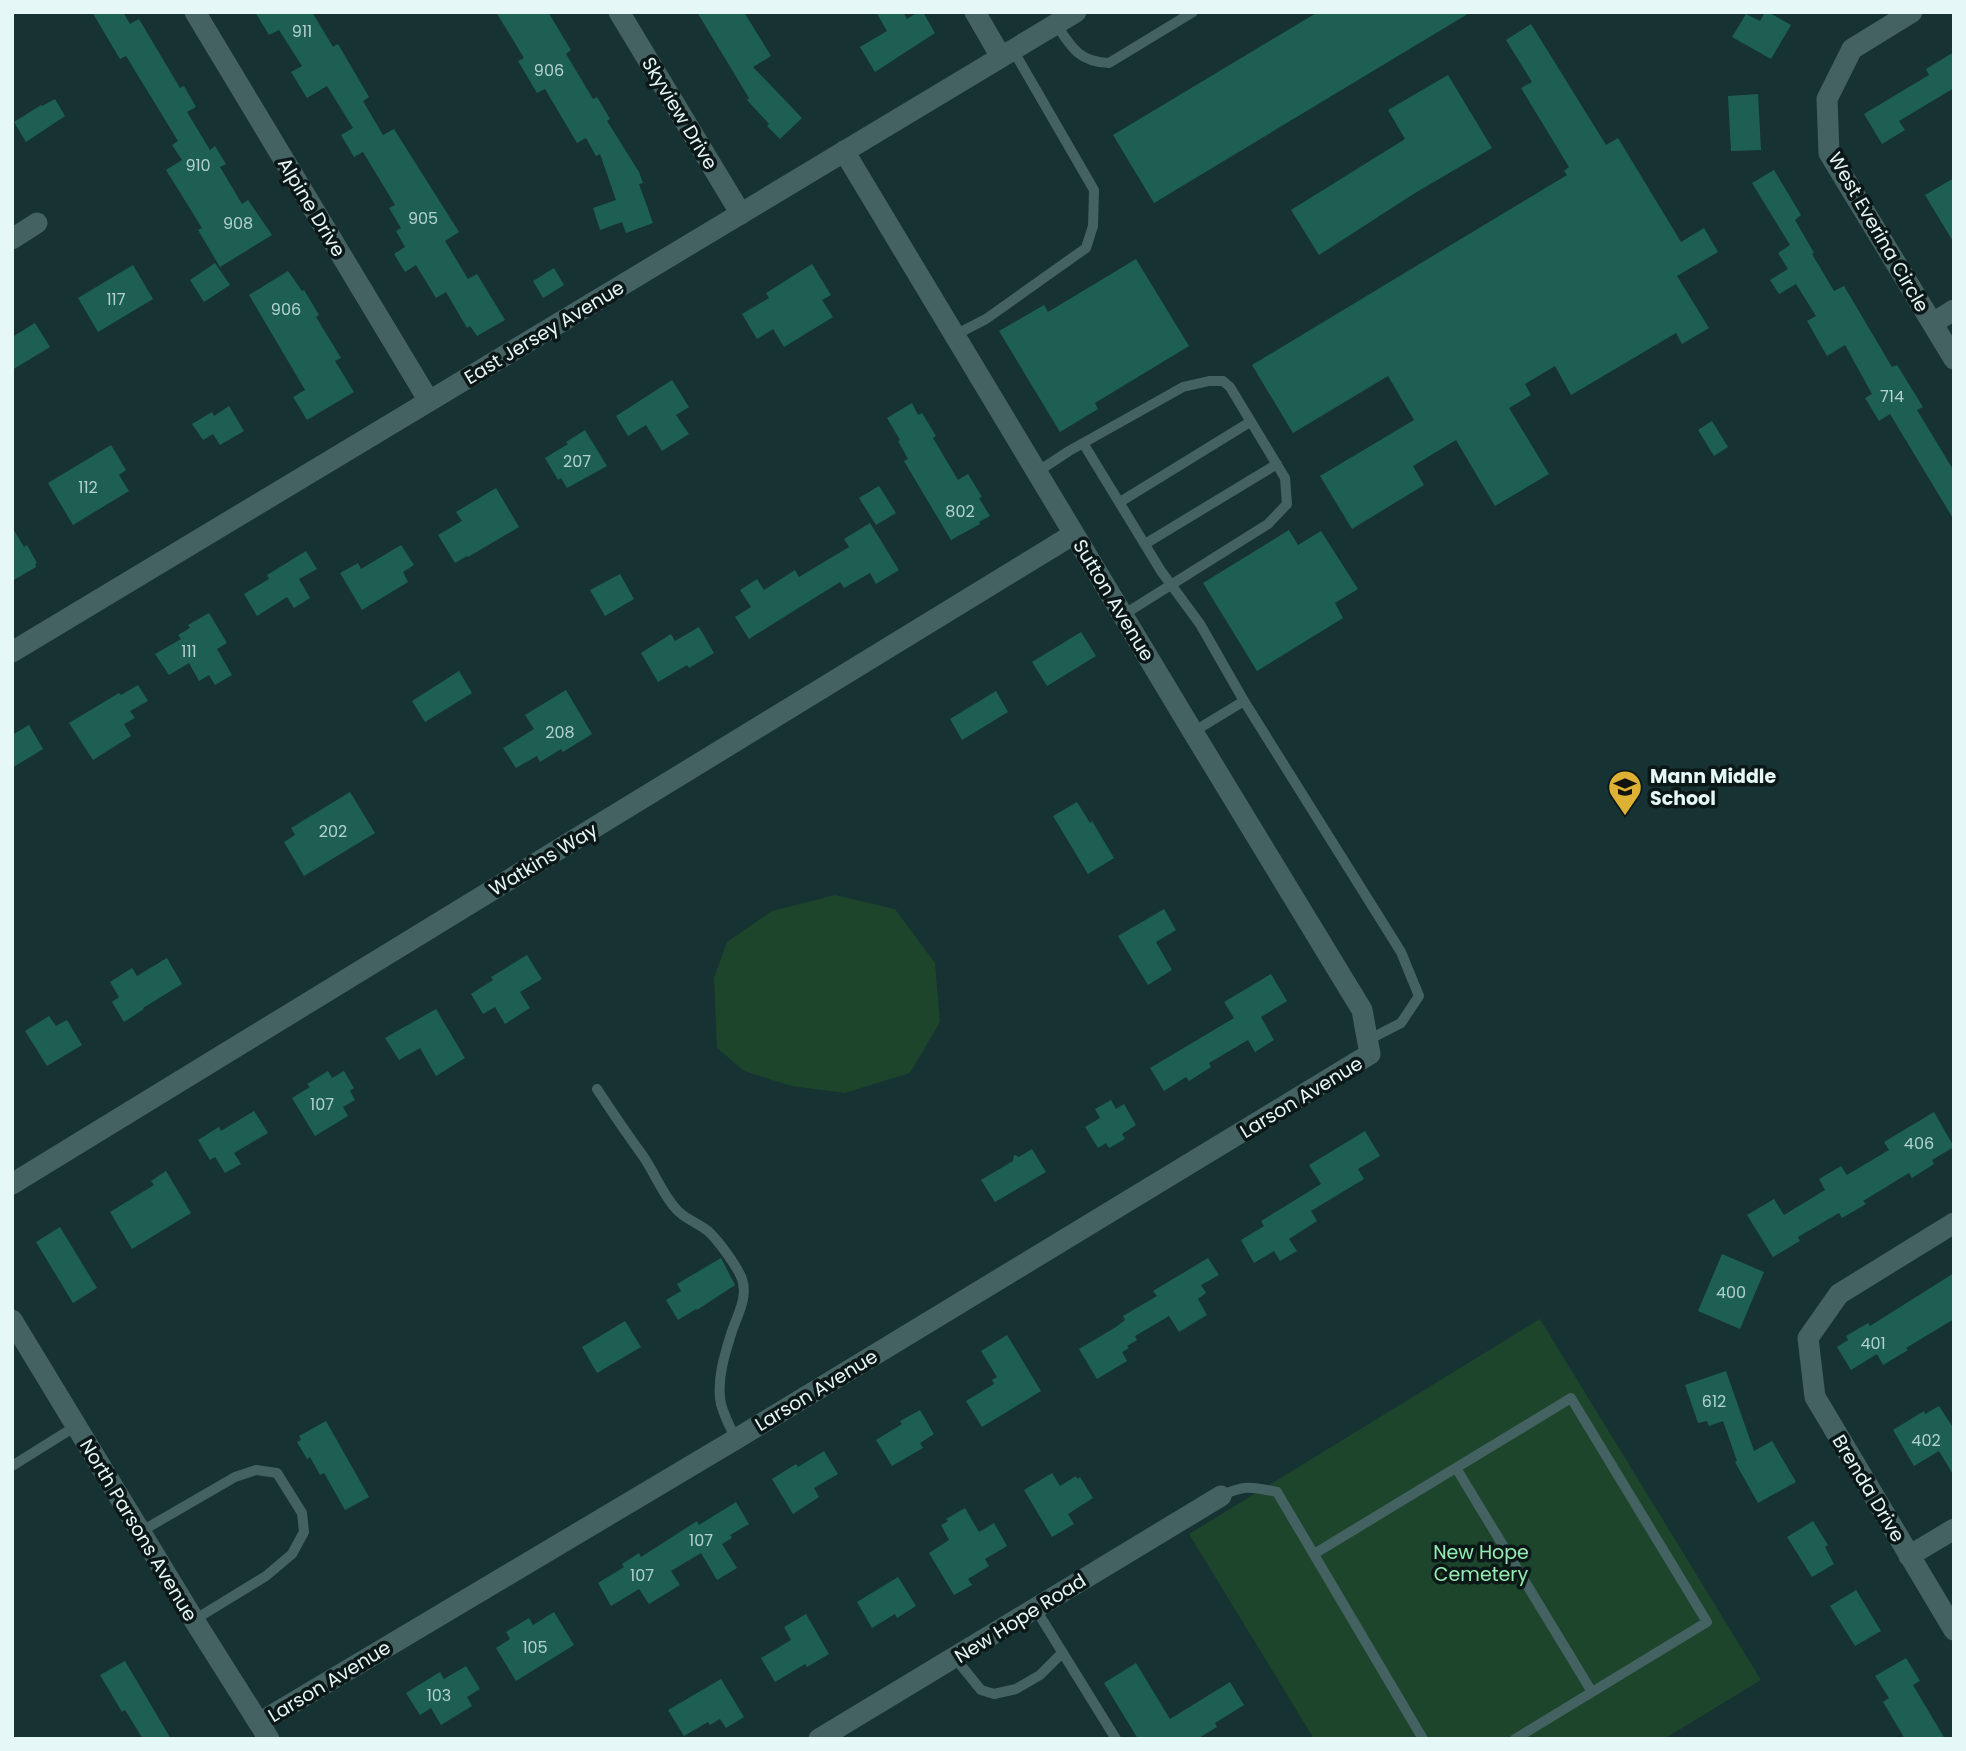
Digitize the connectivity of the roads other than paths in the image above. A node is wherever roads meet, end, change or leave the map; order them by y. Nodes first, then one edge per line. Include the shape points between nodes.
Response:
1 (195, 12) edge
2 (620, 12) edge
3 (975, 12) edge
4 (1076, 12) edge
5 (1193, 12) edge
6 (1912, 12) edge
7 (1056, 24) junction
8 (1007, 54) junction
9 (845, 151) junction
10 (741, 214) junction
11 (37, 223) dead end
12 (12, 239) edge
13 (1954, 310) edge
14 (1933, 323) junction
15 (955, 335) junction
16 (1954, 359) edge
17 (429, 401) junction
18 (1250, 422) junction
19 (1083, 443) junction
20 (1277, 464) junction
21 (1037, 472) junction
22 (1120, 502) junction
23 (1074, 534) junction
24 (1145, 544) junction
25 (1173, 585) junction
26 (1123, 615) junction
27 (12, 652) edge
28 (1244, 701) junction
29 (1193, 732) junction
30 (1369, 1047) junction
31 (597, 1089) dead end
32 (12, 1184) edge
33 (1954, 1223) edge
34 (12, 1320) edge
35 (76, 1426) junction
36 (736, 1439) junction
37 (12, 1466) edge
38 (1456, 1468) junction
39 (1221, 1496) joint
40 (1954, 1529) edge
41 (140, 1532) junction
42 (1314, 1554) junction
43 (1909, 1556) junction
44 (1035, 1608) junction
45 (194, 1620) junction
46 (1954, 1630) edge
47 (1062, 1653) junction
48 (955, 1658) junction
49 (1592, 1692) junction
50 (264, 1731) edge
51 (819, 1739) edge
52 (1116, 1739) edge
53 (1423, 1739) edge
54 (1514, 1739) edge

1 - 17 street, Alpine Drive
2 - 10 street, Skyview Drive
3 - 8 street
4 - 7 street, East Jersey Avenue
5 - 7 lane via 1109,63 1074,51
6 - 14 street, West Everina Circle via 1852,49 1827,99 1829,153
7 - 8 street, East Jersey Avenue
8 - 9 street, East Jersey Avenue
8 - 15 lane via 1094,190 1093,226 1086,248 986,319
9 - 10 street, East Jersey Avenue
9 - 15 street, Sutton Avenue
10 - 17 street, East Jersey Avenue
11 - 12 street
13 - 14 street
14 - 16 street, West Everina Circle
15 - 21 street, Sutton Avenue
17 - 27 street, East Jersey Avenue
18 - 19 lane via 1230,387 1209,381 1183,387
18 - 20 lane
18 - 22 lane
19 - 21 lane
19 - 22 lane
20 - 24 lane
20 - 25 lane via 1285,478 1287,504 1268,524
21 - 23 street, Sutton Avenue
22 - 24 lane
23 - 26 street, Sutton Avenue
23 - 32 street, Watkins Way
24 - 25 lane
25 - 26 lane
25 - 28 lane
26 - 29 street, Sutton Avenue
28 - 29 lane
28 - 30 lane via 1401,952 1419,996 1401,1023
29 - 30 street, Sutton Avenue via 1362,1010
30 - 36 street, Larson Avenue
31 - 36 lane via 662,1192 678,1212 709,1232 742,1279 742,1305 720,1385 720,1401
33 - 43 street, Brenda Drive via 1839,1294 1808,1338 1815,1397
34 - 35 street, North Parsons Avenue
35 - 37 lane
35 - 41 street, North Parsons Avenue
36 - 50 street, Larson Avenue
38 - 42 lane
38 - 49 lane
38 - 49 lane via 1571,1398 1707,1622
39 - 42 lane via 1236,1488 1277,1492
39 - 44 street, New Hope Road
40 - 43 street
41 - 45 street, North Parsons Avenue
41 - 45 lane via 235,1477 256,1470 277,1473 302,1513 304,1532 292,1554 266,1576
42 - 53 lane
43 - 46 street, Brenda Drive
44 - 47 lane
44 - 48 street, New Hope Road
45 - 50 street, North Parsons Avenue
47 - 48 lane via 1040,1675 1016,1689 994,1694 981,1690
47 - 52 lane
48 - 51 street, New Hope Road
49 - 54 lane

